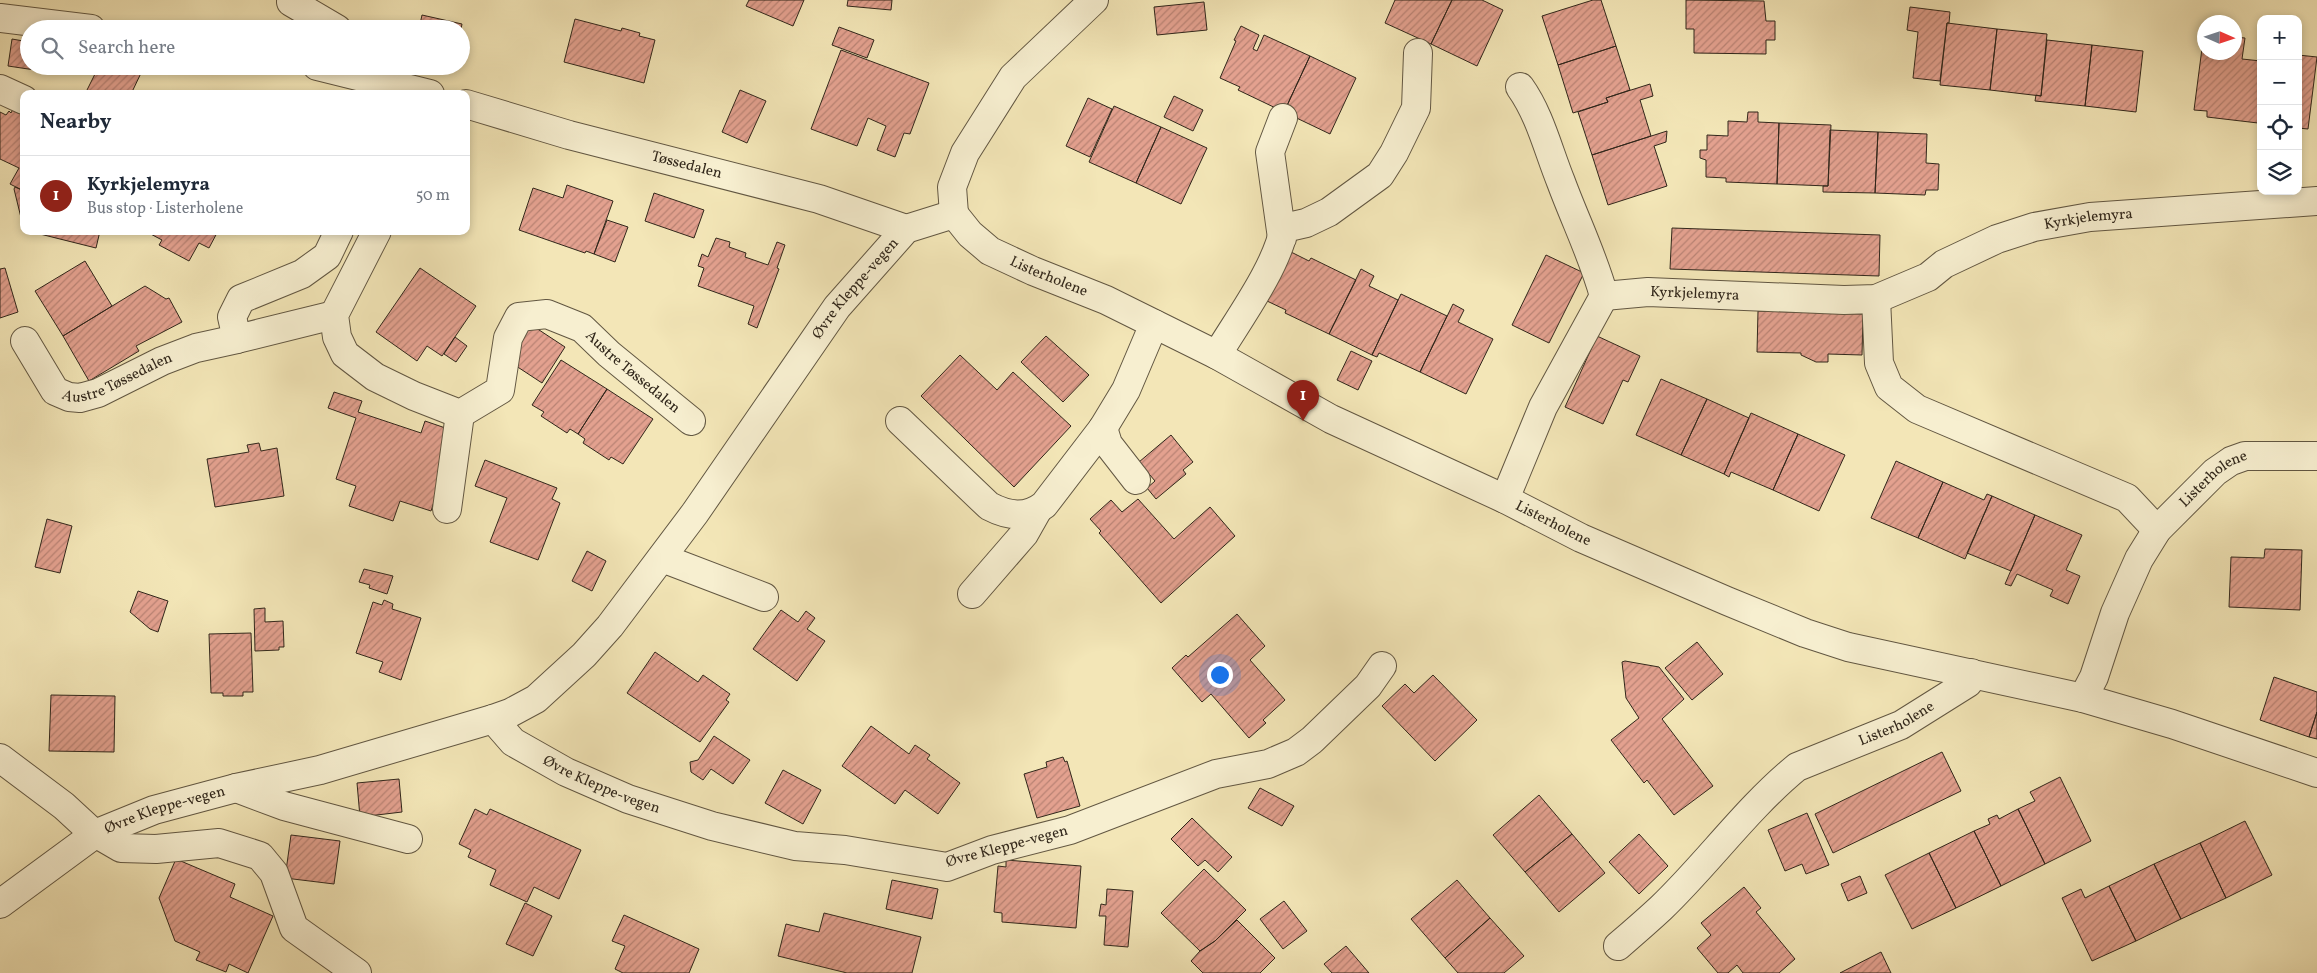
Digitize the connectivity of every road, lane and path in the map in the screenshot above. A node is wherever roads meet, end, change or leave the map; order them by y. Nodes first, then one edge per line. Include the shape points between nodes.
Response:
1 (1094, 0) edge
2 (291, 2) dead end
3 (0, 18) edge
4 (20, 20) edge
5 (322, 20) edge
6 (1418, 54) dead end
7 (368, 75) edge
8 (1520, 88) dead end
9 (0, 89) edge
10 (409, 90) edge
11 (20, 98) edge
12 (470, 105) edge
13 (1283, 118) dead end
14 (2317, 201) edge
15 (954, 214) junction
16 (906, 229) junction
17 (338, 235) edge
18 (375, 235) edge
19 (1282, 238) junction
20 (1604, 296) junction
21 (1876, 299) junction
22 (334, 315) junction
23 (1154, 324) junction
24 (236, 339) junction
25 (25, 341) dead end
26 (1218, 355) junction
27 (460, 414) junction
28 (691, 421) dead end
29 (900, 421) dead end
30 (1104, 428) junction
31 (2317, 456) edge
32 (1136, 480) dead end
33 (1505, 499) junction
34 (447, 509) dead end
35 (1037, 511) junction
36 (2158, 530) junction
37 (662, 558) junction
38 (972, 594) dead end
39 (764, 597) dead end
40 (1382, 666) dead end
41 (1971, 673) junction
42 (2083, 698) junction
43 (493, 719) junction
44 (0, 758) edge
45 (2317, 774) edge
46 (236, 788) junction
47 (94, 834) junction
48 (408, 839) dead end
49 (0, 904) edge
50 (1618, 946) dead end
51 (357, 973) edge

1 - 15 street via 1013,77 965,152 952,187
2 - 5 street
3 - 4 street
6 - 19 street via 1416,108 1380,175 1329,212 1306,223 1284,228
7 - 10 street
8 - 20 street via 1532,105 1594,261
9 - 11 street
12 - 16 street, Tøssedalen via 569,135 819,199
13 - 19 street via 1270,152
14 - 21 street, Kyrkjelemyra via 2090,217 2034,227 1944,264 1928,277
15 - 16 street, Øvre Kleppe-vegen
15 - 23 street, Listerholene via 990,251
16 - 37 street, Øvre Kleppe-vegen via 837,307
17 - 24 street via 327,256 302,274 241,299 232,317
18 - 22 street
19 - 26 street
20 - 21 street, Kyrkjelemyra via 1648,292
20 - 33 street via 1543,407
21 - 36 street via 1879,363 1889,387 1917,409 2126,498
22 - 24 street, Austre Tøssedalen
22 - 27 street via 337,337 345,354 375,377
23 - 26 street, Listerholene
23 - 30 street via 1126,390
24 - 25 street, Austre Tøssedalen via 196,348 98,393 80,398 54,391
26 - 33 street, Listerholene via 1331,419
27 - 28 street, Austre Tøssedalen via 500,390 508,338 519,317 547,314 582,328
27 - 34 street
29 - 35 street via 989,506 1019,516
30 - 32 street via 1108,444
30 - 35 street
31 - 36 street, Listerholene via 2245,456 2232,461 2215,472
33 - 41 street, Listerholene via 1581,538 1805,633 1848,647
35 - 38 street via 1024,534
36 - 42 street, Listerholene via 2139,559
37 - 39 street
37 - 43 street, Øvre Kleppe-vegen via 584,655 536,699 510,714
40 - 43 street, Øvre Kleppe-vegen via 1368,686 1296,752 1268,764 1216,774 1070,830 992,850 947,867 845,850 795,846 702,823 628,799 566,772 513,742
41 - 42 street, Listerholene
41 - 50 street, Listerholene via 1968,684 1902,725 1797,767 1662,908
42 - 45 street, Listerholene via 2172,724
43 - 46 street, Øvre Kleppe-vegen via 328,768
44 - 47 street, Øvre Kleppe-vegen via 64,806
46 - 47 street, Øvre Kleppe-vegen via 154,810
46 - 48 street, Øvre Kleppe-vegen via 284,806
47 - 49 street, Øvre Kleppe-vegen
47 - 51 street, Øvre Kleppe-vegen via 120,848 156,849 219,843 260,856 274,873 294,928

